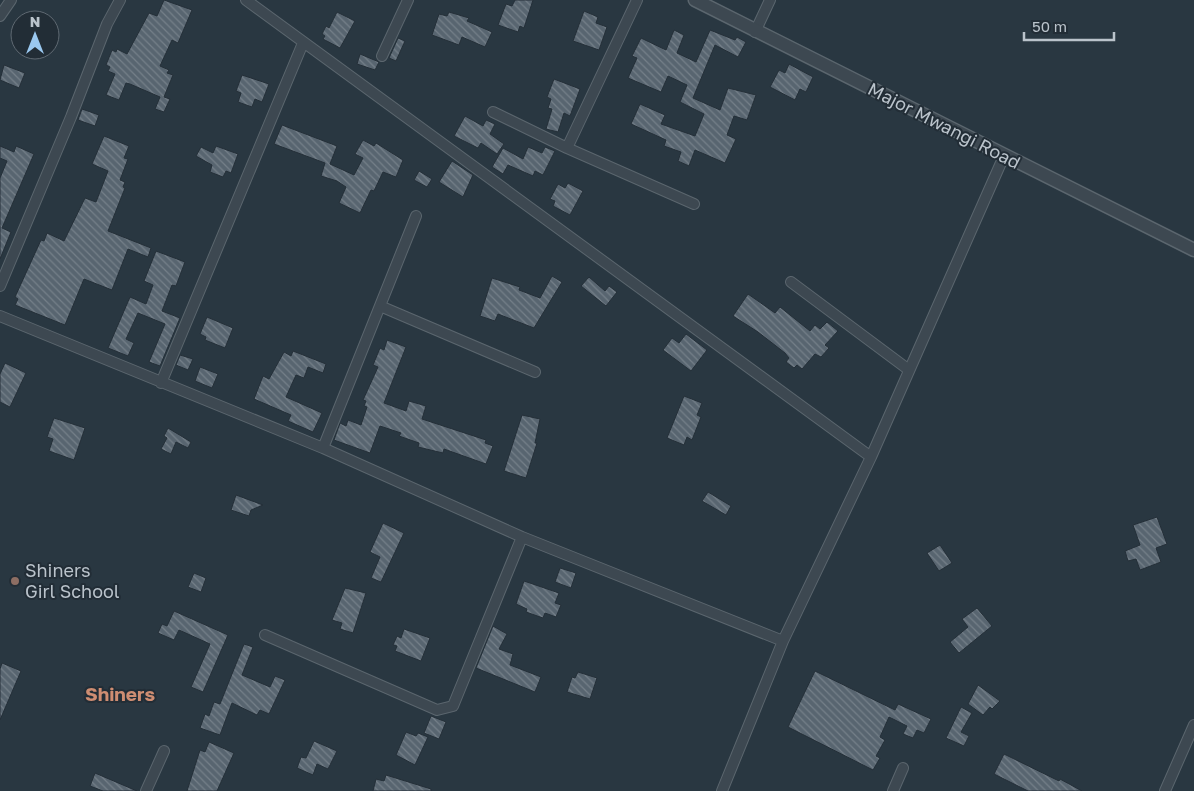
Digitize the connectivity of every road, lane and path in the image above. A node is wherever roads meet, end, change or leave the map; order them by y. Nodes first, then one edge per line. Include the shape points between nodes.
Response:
1 (11, 0) edge
2 (120, 0) edge
3 (246, 0) edge
4 (408, 0) edge
5 (637, 0) edge
6 (695, 0) edge
7 (770, 0) edge
8 (0, 16) edge
9 (755, 32) junction
10 (303, 43) junction
11 (382, 56) dead end
12 (493, 112) dead end
13 (567, 148) junction
14 (1004, 156) junction
15 (694, 204) dead end
16 (416, 216) dead end
17 (1194, 250) edge
18 (791, 282) dead end
19 (0, 286) edge
20 (380, 306) junction
21 (0, 316) edge
22 (909, 370) junction
23 (535, 372) dead end
24 (161, 382) junction
25 (323, 448) junction
26 (871, 456) junction
27 (522, 536) junction
28 (264, 635) dead end
29 (783, 641) junction
30 (1194, 725) edge
31 (164, 751) dead end
32 (903, 768) dead end
33 (146, 791) edge
34 (722, 791) edge
35 (893, 791) edge
36 (1165, 791) edge

1 - 8 street
2 - 19 street via 107,24
3 - 10 street
4 - 11 street
5 - 13 street
6 - 9 street, Major Mwangi Road
7 - 9 street
9 - 14 street, Major Mwangi Road
10 - 24 street
10 - 26 street
12 - 13 street
13 - 15 street
14 - 17 street, Major Mwangi Road
14 - 22 street
16 - 20 street
18 - 22 street
20 - 23 street
20 - 25 street
21 - 24 street
22 - 26 street
24 - 25 street
25 - 27 street
26 - 29 street
27 - 28 street via 454,706 437,710
27 - 29 street
29 - 34 street
30 - 36 street
31 - 33 street
32 - 35 street

